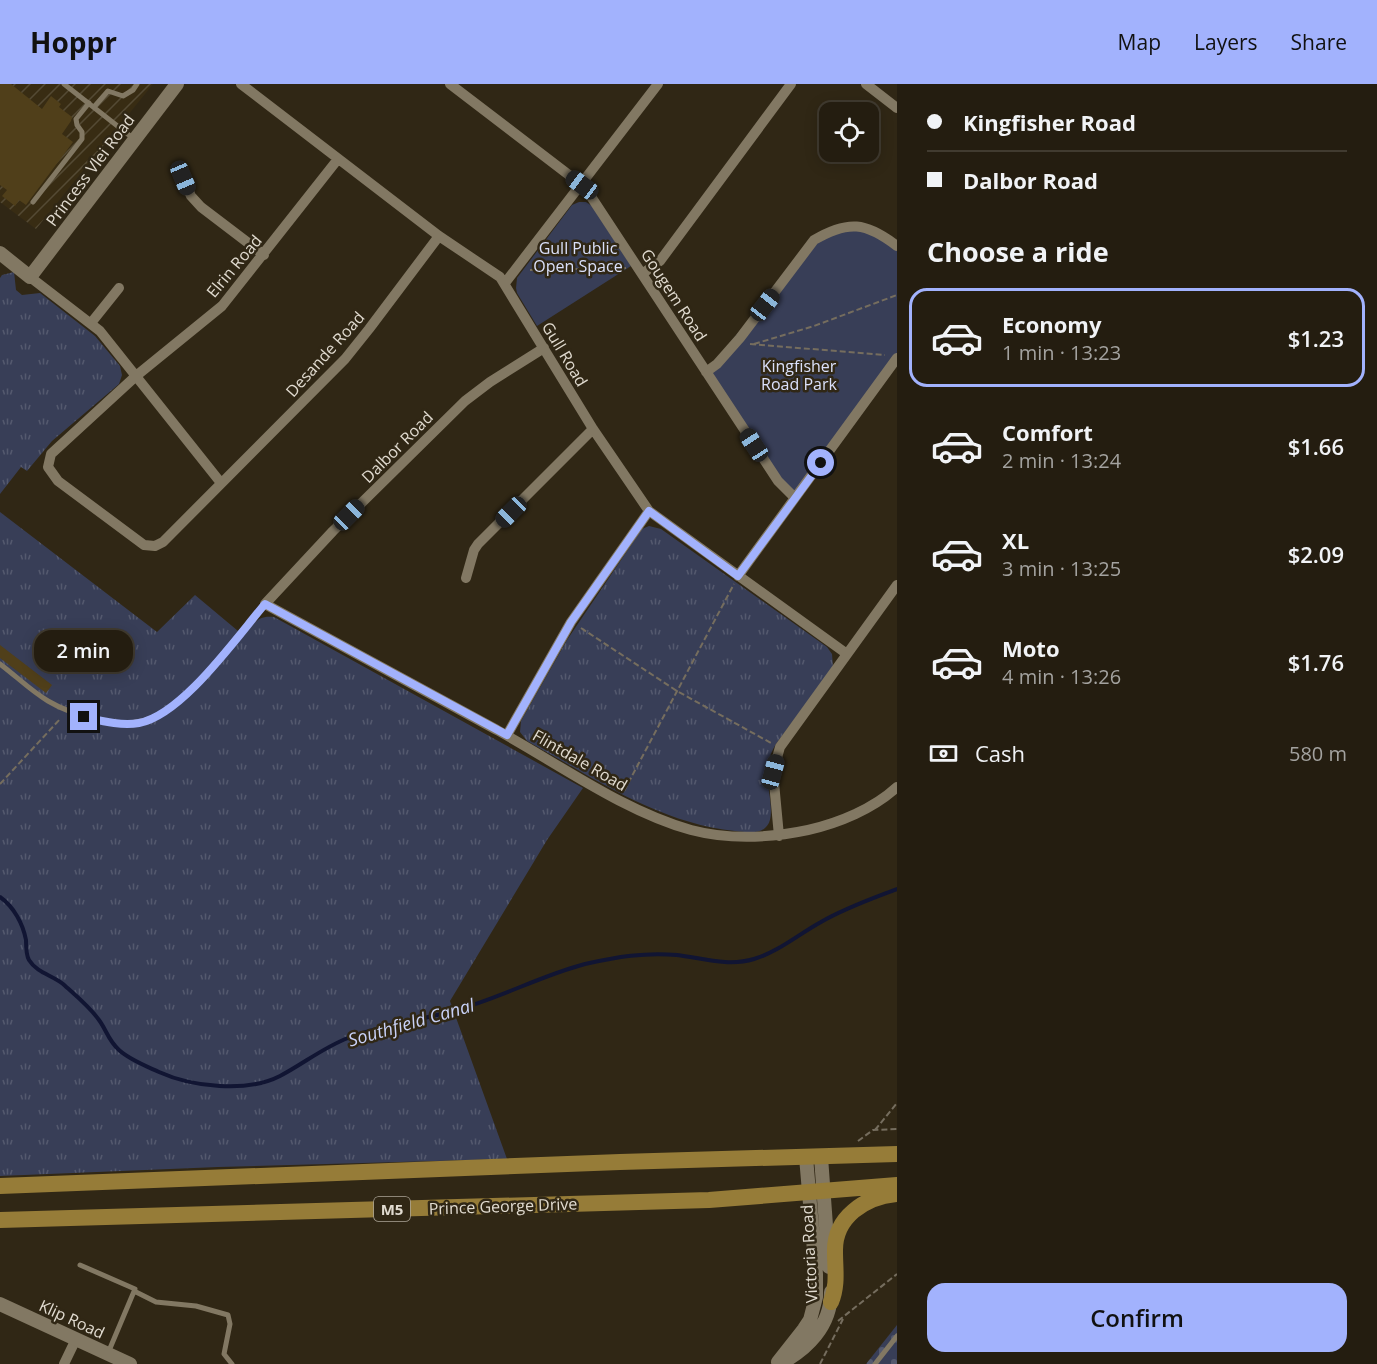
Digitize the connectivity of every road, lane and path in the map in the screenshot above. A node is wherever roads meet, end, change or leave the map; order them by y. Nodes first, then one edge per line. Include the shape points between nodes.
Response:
1 (64, 84) edge
2 (137, 84) edge
3 (177, 84) edge
4 (241, 84) edge
5 (450, 84) edge
6 (658, 84) edge
7 (791, 84) edge
8 (866, 84) edge
9 (91, 105) junction
10 (897, 108) edge
11 (134, 139) junction
12 (338, 159) junction
13 (183, 178) dead end
14 (582, 185) junction
15 (33, 202) dead end
16 (439, 236) junction
17 (897, 246) edge
18 (0, 253) edge
19 (264, 255) junction
20 (517, 267) junction
21 (642, 274) junction
22 (30, 277) junction
23 (505, 283) junction
24 (119, 288) dead end
25 (897, 295) edge
26 (91, 323) junction
27 (740, 338) junction
28 (751, 344) junction
29 (544, 348) junction
30 (892, 357) edge
31 (706, 372) junction
32 (136, 376) junction
33 (593, 429) junction
34 (220, 483) junction
35 (795, 498) junction
36 (649, 511) junction
37 (738, 576) junction
38 (466, 578) dead end
39 (897, 585) edge
40 (265, 604) junction
41 (571, 622) junction
42 (847, 654) junction
43 (0, 664) edge
44 (677, 691) junction
45 (68, 711) junction
46 (507, 735) junction
47 (780, 747) junction
48 (0, 784) edge
49 (897, 787) edge
50 (620, 800) junction
51 (779, 836) junction
52 (897, 1103) edge
53 (897, 1129) edge
54 (875, 1130) junction
55 (855, 1144) dead end
56 (897, 1154) edge
57 (813, 1157) junction
58 (897, 1185) edge
59 (0, 1186) edge
60 (816, 1192) junction
61 (897, 1194) edge
62 (0, 1220) edge
63 (80, 1265) dead end
64 (897, 1274) edge
65 (136, 1292) junction
66 (831, 1302) junction
67 (0, 1304) edge
68 (897, 1335) edge
69 (76, 1339) junction
70 (108, 1354) junction
71 (64, 1364) edge
72 (130, 1364) edge
73 (232, 1364) edge
74 (778, 1364) edge
75 (820, 1364) edge
76 (875, 1364) edge

1 - 9 lane
2 - 9 lane via 123,96 108,91
3 - 11 street, Princess Vlei Road
4 - 12 street, Gull Road
5 - 14 street, Gougem Road
6 - 14 street
7 - 21 street via 660,261
8 - 10 street
9 - 11 lane
9 - 15 lane via 75,123 82,139
11 - 22 street, Princess Vlei Road
12 - 16 street, Gull Road
12 - 19 street, Elrin Road
13 - 19 street via 201,207
14 - 20 street
14 - 21 street, Gougem Road
16 - 23 street, Gull Road
16 - 34 street, Desande Road via 345,359
17 - 27 street via 864,227 849,225 831,230 814,240
18 - 22 street
19 - 32 street, Elrin Road via 222,306
20 - 21 path via 624,269 632,265
20 - 23 street
21 - 31 street, Gougem Road
22 - 26 street
23 - 29 street, Gull Road
24 - 26 street
25 - 28 path
26 - 32 street
27 - 28 path
27 - 31 street
28 - 30 path
29 - 33 street, Gull Road
29 - 40 street, Dalbor Road via 465,401
30 - 35 street
31 - 35 street, Gougem Road via 778,481
32 - 34 street
32 - 34 street, Desande Road via 51,454 48,466 58,481 144,545 155,546
33 - 36 street, Gull Road
33 - 38 street via 478,544
35 - 37 street
36 - 37 street, Gull Road
36 - 41 street
37 - 42 street, Gull Road
37 - 44 path
39 - 42 street
40 - 45 lane, Dalbor Road via 190,692 154,718 117,724
40 - 46 street, Flintdale Road
41 - 44 path
41 - 46 street
42 - 47 street
43 - 45 lane, Dalbor Road
44 - 47 path
44 - 50 path
45 - 48 path
46 - 50 street, Flintdale Road
47 - 51 street via 773,772
49 - 51 street, Flintdale Road via 831,825
50 - 51 street, Flintdale Road via 692,830 741,837
52 - 54 path
53 - 54 path
54 - 55 path
56 - 57 main road
57 - 59 main road
57 - 60 street, Victoria Road
58 - 60 main road, Prince George Drive / M5
60 - 62 main road, Prince George Drive / M5 via 697,1201
60 - 66 street, Victoria Road
60 - 74 street, Victoria Road via 816,1297 810,1320
61 - 66 main road via 862,1204 840,1227 835,1243 836,1281
63 - 65 lane via 134,1287
64 - 75 path via 844,1317
65 - 70 lane
65 - 73 lane via 156,1302 196,1306 228,1315 231,1324 224,1354
66 - 74 street, Victoria Road via 813,1340 796,1356
67 - 69 street, Klip Road
68 - 76 lane
69 - 70 street, Klip Road
69 - 71 street
70 - 72 street, Klip Road

